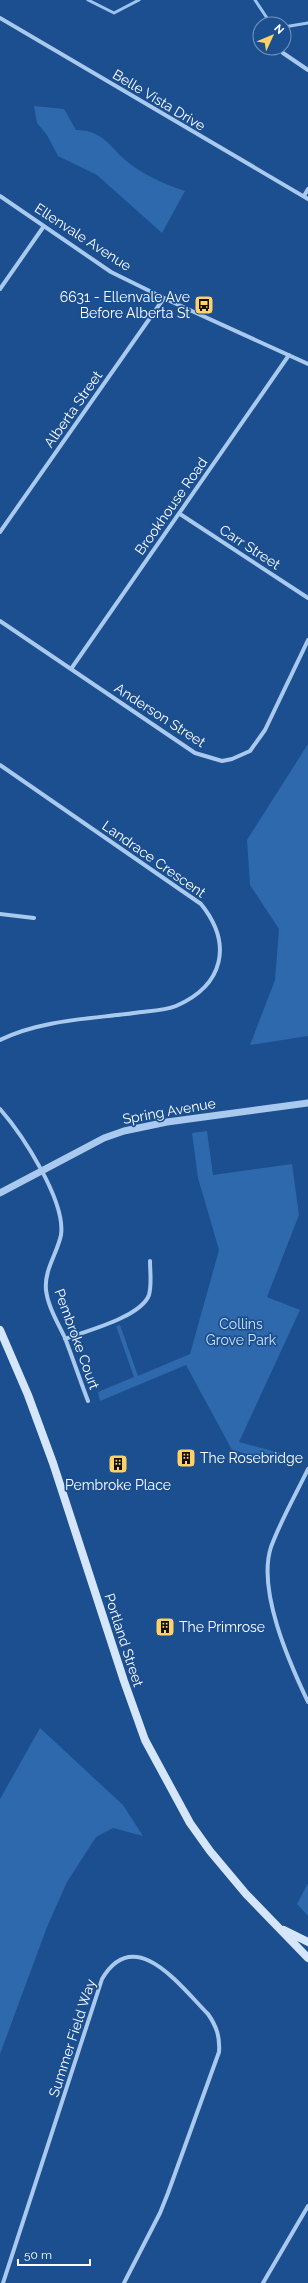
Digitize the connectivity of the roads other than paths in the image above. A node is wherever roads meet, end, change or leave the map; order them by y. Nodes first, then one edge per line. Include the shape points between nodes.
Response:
1 (0, 18) edge
2 (286, 56) edge
3 (308, 70) edge
4 (308, 188) edge
5 (0, 196) edge
6 (304, 196) junction
7 (308, 199) edge
8 (44, 226) junction
9 (0, 289) edge
10 (164, 298) junction
11 (289, 355) junction
12 (308, 364) edge
13 (180, 514) junction
14 (0, 532) edge
15 (308, 598) edge
16 (0, 621) edge
17 (308, 640) edge
18 (71, 669) junction
19 (0, 765) edge
20 (0, 914) edge
21 (34, 918) dead end
22 (0, 1040) edge
23 (308, 1104) edge
24 (0, 1109) edge
25 (41, 1171) junction
26 (0, 1193) edge
27 (150, 1261) dead end
28 (0, 1330) edge
29 (65, 1339) junction
30 (88, 1401) dead end
31 (308, 1469) edge
32 (308, 1702) edge
33 (280, 1928) junction
34 (308, 1942) edge
35 (308, 1958) edge
36 (308, 2206) edge
37 (5, 2283) edge
38 (124, 2283) edge
39 (263, 2283) edge

1 - 6 street, Belle Vista Drive
2 - 3 street
4 - 6 street
5 - 8 street, Ellenvale Avenue
6 - 7 street, Belle Vista Drive
8 - 9 street
8 - 10 street, Ellenvale Avenue via 111,272
10 - 11 street, Ellenvale Avenue
10 - 14 street, Alberta Street
11 - 12 street, Ellenvale Avenue
11 - 13 street, Brookhouse Road
13 - 15 street, Carr Street
13 - 18 street, Brookhouse Road
16 - 18 street, Anderson Street
17 - 18 street, Anderson Street via 258,742 241,756 222,761 195,754
19 - 22 street, Landrace Crescent via 201,904 211,919 220,947 220,960 207,986 174,1007 36,1026
20 - 21 street
23 - 25 street, Spring Avenue via 142,1126 104,1138
24 - 25 street, Pembroke Court via 22,1137
25 - 26 street, Spring Avenue
25 - 29 street, Pembroke Court via 59,1210 62,1223 46,1279 50,1305
27 - 29 street via 151,1286 144,1303 122,1317
28 - 33 main road, Portland Street via 28,1395 50,1456 145,1740 163,1776 202,1840 246,1894
29 - 30 street, Pembroke Court
31 - 32 street via 271,1547 267,1575 276,1621
33 - 34 main road, Portland Street
33 - 35 main road, Portland Street
36 - 39 street
37 - 38 street, Summer Field Way via 102,1980 118,1961 141,1957 156,1963 208,2014 216,2026 219,2052 160,2213

